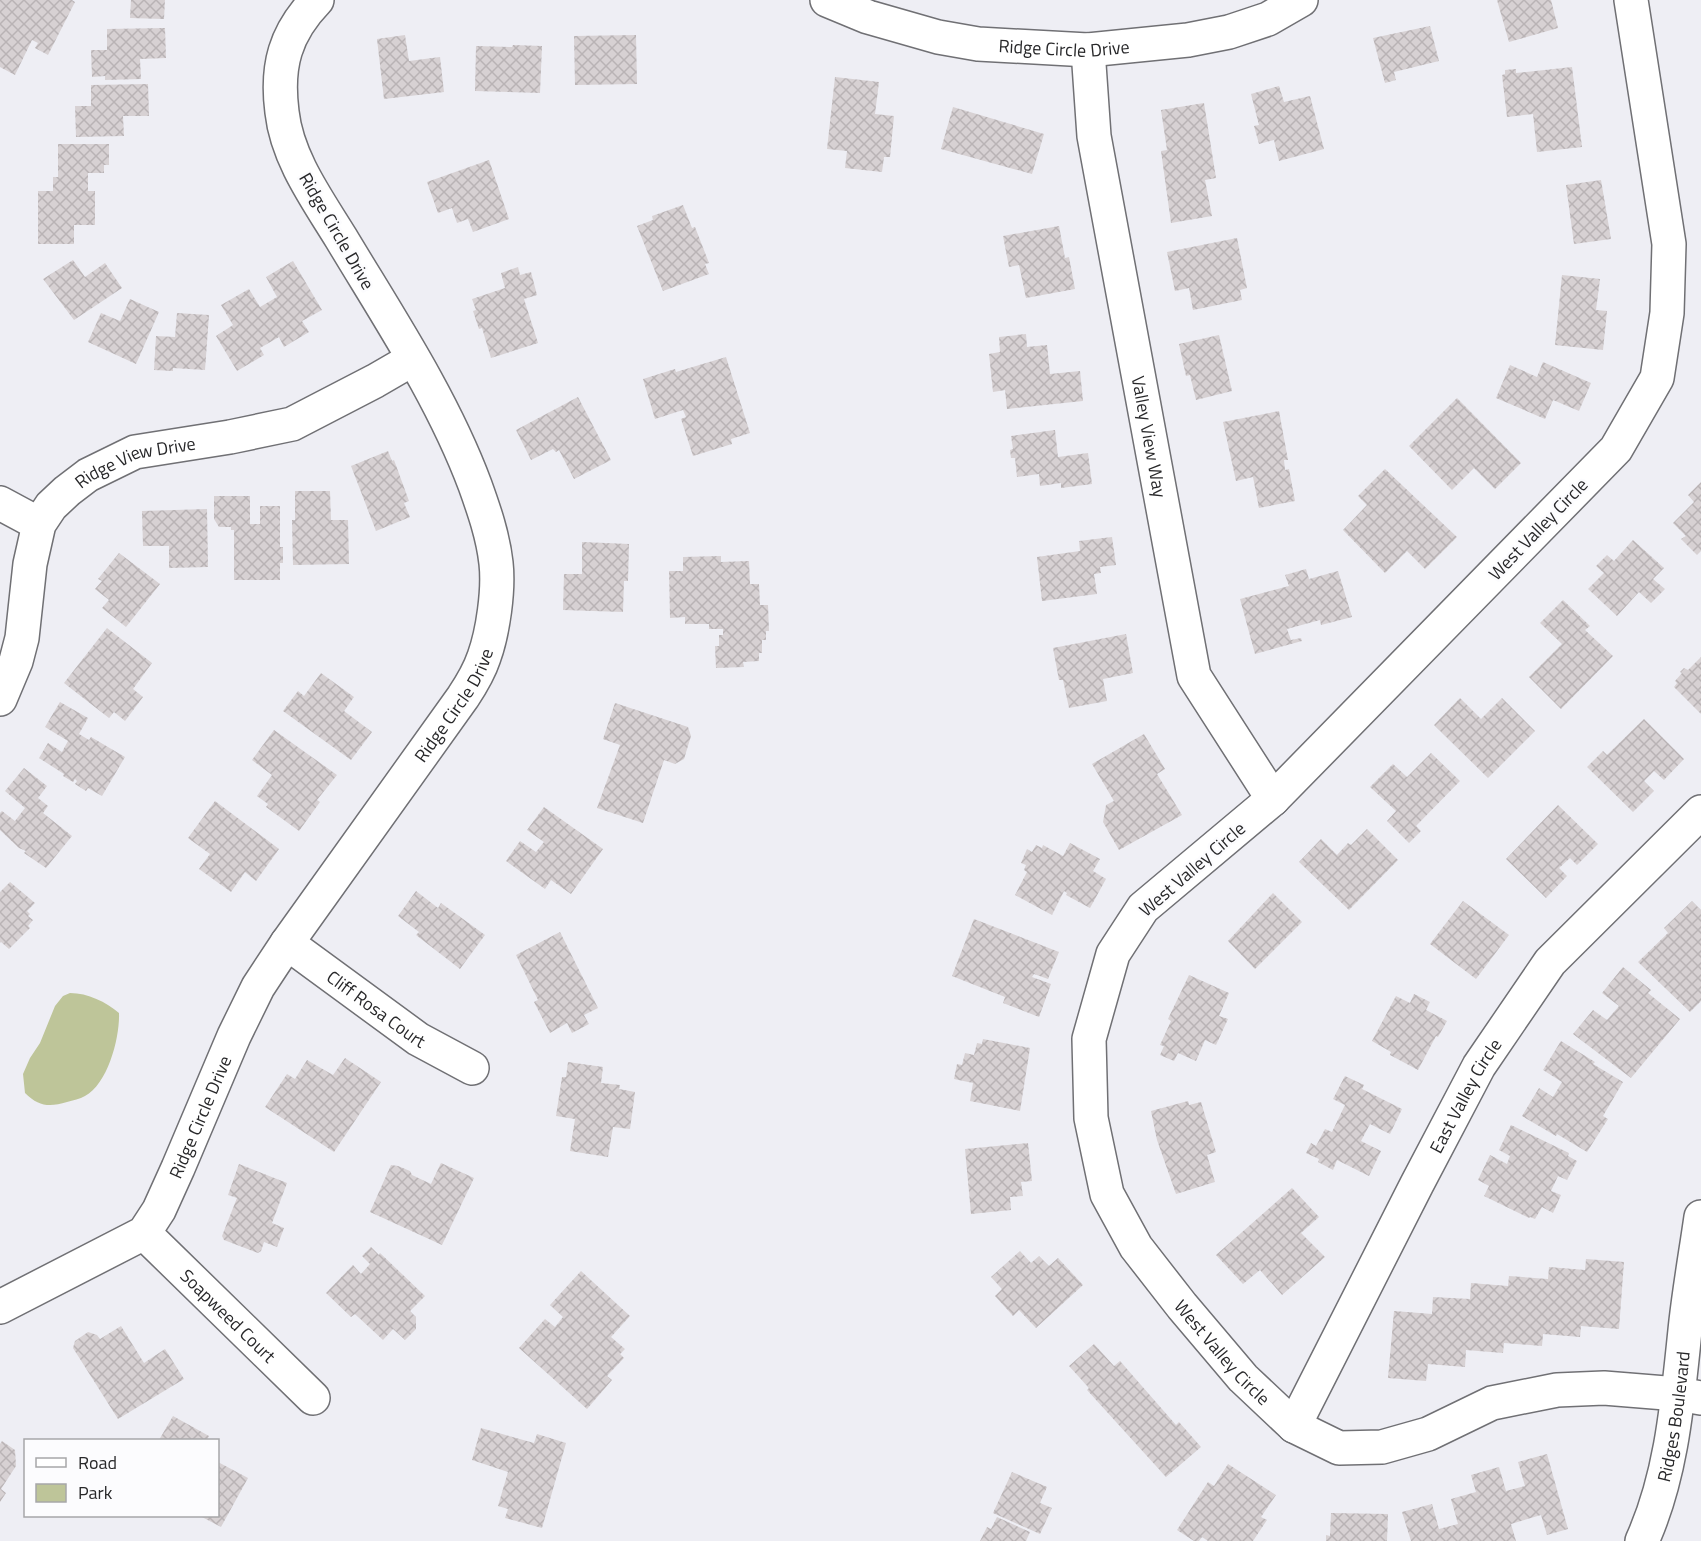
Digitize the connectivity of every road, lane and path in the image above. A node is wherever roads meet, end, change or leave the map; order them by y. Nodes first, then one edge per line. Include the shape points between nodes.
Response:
1 (317, 0) edge
2 (827, 0) edge
3 (1300, 0) edge
4 (1631, 0) edge
5 (1088, 50) junction
6 (413, 358) junction
7 (0, 503) edge
8 (39, 524) junction
9 (0, 699) edge
10 (1272, 800) junction
11 (1701, 812) edge
12 (287, 943) junction
13 (472, 1068) dead end
14 (1701, 1217) edge
15 (144, 1233) junction
16 (0, 1307) edge
17 (1690, 1396) edge
18 (312, 1398) dead end
19 (1294, 1426) junction
20 (1642, 1541) edge

1 - 6 street, Ridge Circle Drive via 293,30 284,54 280,76 282,113 293,153 309,184
2 - 5 street, Ridge Circle Drive via 868,17 938,37 978,44
3 - 5 street, Ridge Circle Drive via 1268,19 1229,32
4 - 10 street, West Valley Circle via 1669,244 1667,313 1657,378 1616,448
5 - 10 street, Valley View Way via 1094,136 1194,676
6 - 8 street, Ridge View Drive via 292,424 135,452 67,490
6 - 12 street, Ridge Circle Drive via 453,431 483,508 496,564 490,633 476,676 463,697
7 - 8 street
8 - 9 street, Ridge View Drive via 30,564 22,638
10 - 19 street, West Valley Circle via 1143,908 1113,954 1089,1039 1091,1106 1107,1194 1136,1247 1243,1378
11 - 19 street, East Valley Circle via 1550,962 1479,1066
12 - 13 street, Cliff Rosa Court via 418,1038
12 - 15 street, Ridge Circle Drive via 250,1002 159,1210
14 - 17 street, Ridges Boulevard
15 - 16 street
15 - 18 street, Soapweed Court
17 - 19 street, West Valley Circle via 1604,1388 1557,1389 1492,1403 1428,1434 1382,1447 1339,1448
17 - 20 street, Ridges Boulevard

